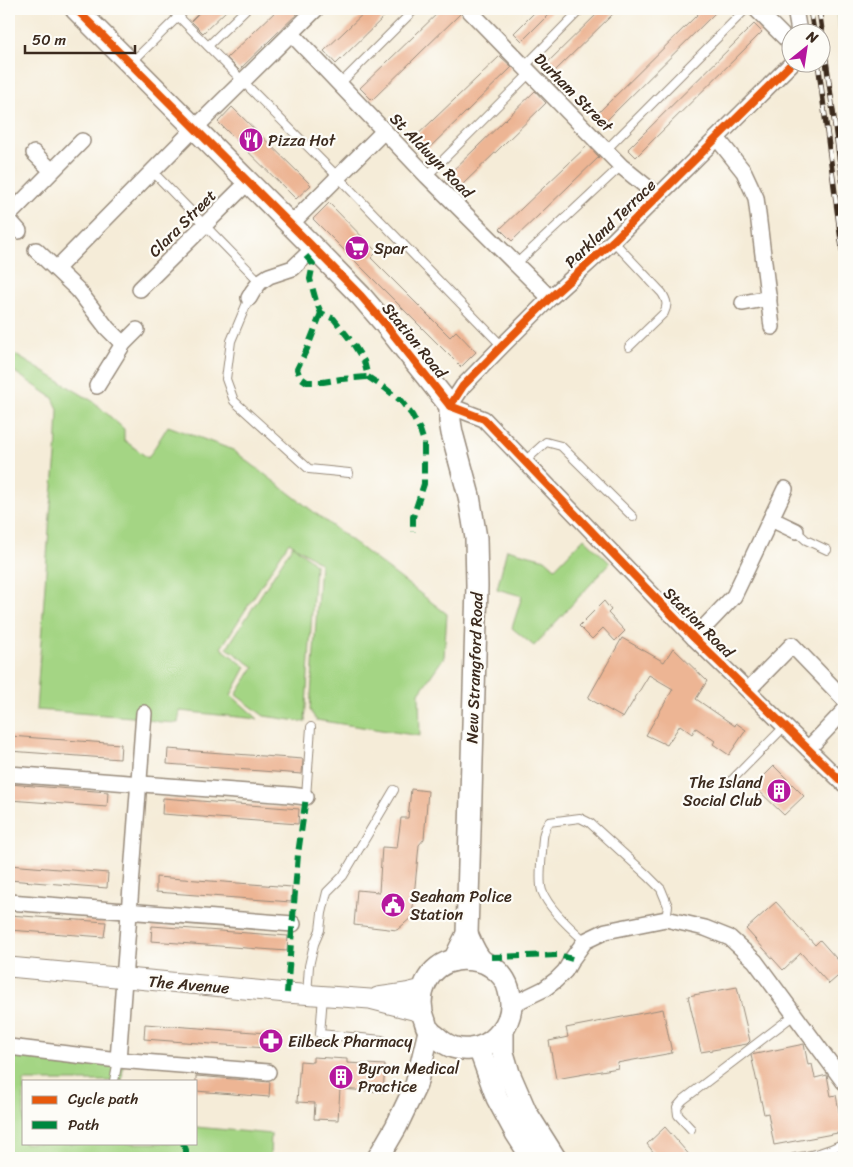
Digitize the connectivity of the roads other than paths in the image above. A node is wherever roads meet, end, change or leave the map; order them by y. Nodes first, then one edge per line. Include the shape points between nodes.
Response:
1 (76, 9) edge
2 (171, 9) edge
3 (186, 9) edge
4 (246, 9) edge
5 (316, 9) edge
6 (416, 9) edge
7 (468, 9) edge
8 (582, 9) edge
9 (746, 9) edge
10 (756, 9) edge
11 (795, 9) edge
12 (178, 16) junction
13 (797, 22) edge
14 (291, 33) junction
15 (780, 33) edge
16 (208, 46) junction
17 (130, 64) junction
18 (527, 70) junction
19 (783, 72) edge
20 (243, 81) junction
21 (340, 84) junction
22 (195, 128) junction
23 (384, 131) junction
24 (717, 138) junction
25 (82, 141) dead end
26 (606, 150) junction
27 (34, 153) dead end
28 (622, 166) junction
29 (52, 171) junction
30 (153, 172) junction
31 (427, 176) junction
32 (338, 177) junction
33 (248, 182) junction
34 (658, 196) junction
35 (9, 215) edge
36 (9, 220) edge
37 (291, 224) junction
38 (205, 225) junction
39 (19, 231) dead end
40 (614, 241) junction
41 (314, 248) junction
42 (36, 250) dead end
43 (516, 264) junction
44 (56, 269) junction
45 (260, 282) junction
46 (140, 289) dead end
47 (249, 298) joint
48 (550, 298) junction
49 (769, 298) junction
50 (742, 302) dead end
51 (772, 327) dead end
52 (138, 330) dead end
53 (123, 344) junction
54 (502, 346) junction
55 (629, 347) dead end
56 (97, 386) dead end
57 (450, 406) junction
58 (525, 461) junction
59 (349, 473) dead end
60 (785, 489) dead end
61 (633, 517) dead end
62 (771, 519) junction
63 (796, 531) joint
64 (827, 550) dead end
65 (694, 638) junction
66 (748, 690) junction
67 (844, 699) edge
68 (844, 711) edge
69 (144, 713) dead end
70 (785, 726) junction
71 (311, 727) dead end
72 (808, 748) junction
73 (9, 774) edge
74 (729, 783) dead end
75 (139, 784) junction
76 (844, 784) edge
77 (394, 790) dead end
78 (306, 797) joint
79 (9, 902) edge
80 (129, 911) junction
81 (666, 919) junction
82 (293, 924) dead end
83 (467, 934) junction
84 (586, 941) junction
85 (454, 960) junction
86 (483, 962) junction
87 (9, 967) edge
88 (124, 978) junction
89 (506, 983) junction
90 (423, 989) junction
91 (544, 989) junction
92 (315, 995) junction
93 (370, 999) junction
94 (511, 1005) junction
95 (794, 1015) junction
96 (425, 1021) junction
97 (503, 1030) junction
98 (382, 1040) dead end
99 (448, 1046) junction
100 (9, 1048) edge
101 (479, 1048) junction
102 (118, 1060) junction
103 (268, 1072) dead end
104 (114, 1080) edge
105 (844, 1082) edge
106 (416, 1085) junction
107 (691, 1129) dead end
108 (844, 1143) edge
109 (378, 1158) edge
110 (532, 1158) edge
111 (555, 1158) edge
112 (794, 1158) edge

1 - 17 main road, Station Road
2 - 12 lane
3 - 12 lane
4 - 16 lane
5 - 14 street
6 - 21 lane
7 - 18 street, Durham Street
8 - 18 lane
9 - 26 lane
10 - 15 street
11 - 13 street
12 - 16 lane
12 - 17 lane
14 - 20 street
14 - 21 street, St Aldwyn Road
16 - 20 lane
17 - 22 main road, Station Road
18 - 26 street, Durham Street
18 - 31 lane
19 - 24 street, Parkland Terrace
20 - 22 street
20 - 32 lane
21 - 23 street, St Aldwyn Road
22 - 30 street
22 - 33 main road, Station Road
23 - 31 street, St Aldwyn Road
23 - 32 street
24 - 34 street, Parkland Terrace
24 - 49 street via 744,172 756,198
25 - 29 street
26 - 28 street, Durham Street
27 - 29 street
28 - 34 street, Durham Street
28 - 43 lane
29 - 35 street
30 - 38 lane
30 - 44 street
31 - 43 street, St Aldwyn Road
32 - 37 street
32 - 54 lane
33 - 37 main road, Station Road
33 - 38 street, Clara Street
34 - 40 street, Parkland Terrace
36 - 39 street
37 - 41 main road, Station Road
38 - 45 lane
38 - 46 street, Clara Street
40 - 48 street, Parkland Terrace
40 - 55 lane via 662,293 667,304 664,314
41 - 45 street via 293,268
41 - 57 main road, Station Road via 361,296
42 - 44 street
43 - 48 street, St Aldwyn Road
44 - 53 street
45 - 47 street
47 - 59 lane via 231,341 226,379 234,400 309,469
48 - 54 street, Parkland Terrace
49 - 50 street
49 - 51 street
52 - 53 street
53 - 56 street
54 - 57 street, Parkland Terrace via 463,386
57 - 58 street, Station Road via 484,419
57 - 83 main road, New Strangford Road via 452,433 469,496 476,538
58 - 61 lane via 546,442 561,446
58 - 65 street, Station Road
60 - 62 street
62 - 63 street
62 - 65 street via 734,596
63 - 64 lane
65 - 66 street, Station Road
66 - 67 street via 792,645
66 - 70 street, Station Road
68 - 72 street
69 - 75 street
70 - 72 street, Station Road
70 - 74 lane
71 - 78 lane
72 - 76 street, Station Road
73 - 75 street
75 - 78 street
75 - 80 street
77 - 92 lane via 343,876 327,892 309,966
79 - 80 street
80 - 82 street
80 - 88 street
81 - 84 street via 606,931
81 - 84 lane via 668,906 661,889 590,823 580,818 549,822 544,830 542,890 550,906
81 - 95 street via 730,938 755,961
83 - 85 main road, New Strangford Road
83 - 86 main road, New Strangford Road
84 - 91 street via 565,970
85 - 86 main road via 469,958
85 - 90 main road via 430,976
86 - 89 main road via 497,971
87 - 88 street, The Avenue
88 - 92 street, The Avenue
88 - 102 street
89 - 91 street via 518,988
89 - 94 main road
90 - 93 street, The Avenue
90 - 96 main road via 420,1000
91 - 94 street
92 - 93 street, The Avenue
92 - 98 lane via 320,1034
93 - 96 street, The Avenue
94 - 97 main road
95 - 105 street
95 - 107 lane via 677,1106 678,1115
96 - 99 main road
96 - 106 main road
97 - 101 main road via 494,1040
97 - 111 main road via 503,1053 509,1073 526,1112
99 - 101 main road via 463,1050
99 - 106 main road
100 - 102 street
101 - 110 main road via 496,1098
102 - 103 street
102 - 104 lane
106 - 109 main road
108 - 112 lane

